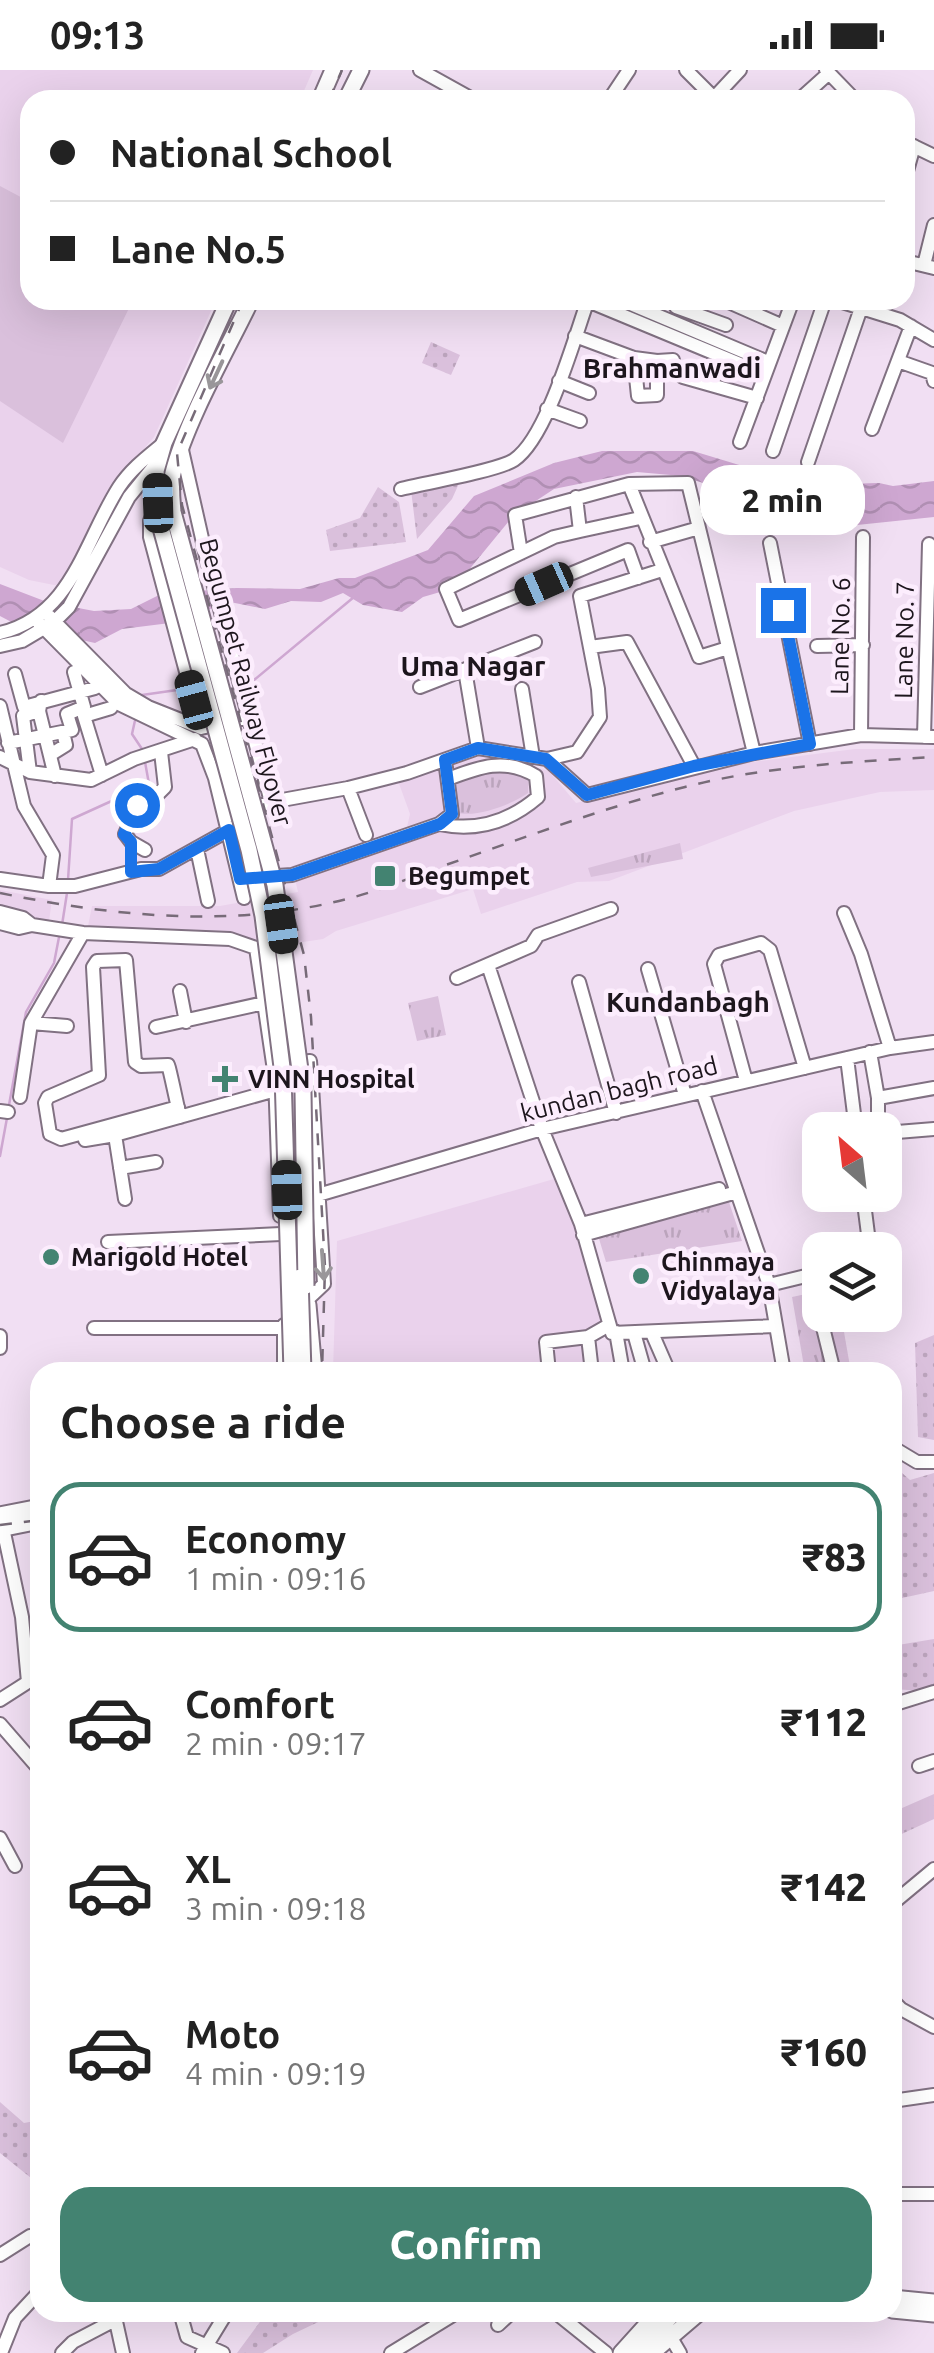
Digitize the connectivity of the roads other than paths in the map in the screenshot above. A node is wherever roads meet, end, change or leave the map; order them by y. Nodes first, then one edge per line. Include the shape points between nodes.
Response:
1 (420, 70) edge
2 (686, 70) edge
3 (739, 71) edge
4 (828, 71) edge
5 (456, 90) edge
6 (705, 90) edge
7 (721, 90) edge
8 (810, 90) edge
9 (845, 90) edge
10 (934, 225) edge
11 (929, 266) edge
12 (225, 310) edge
13 (246, 310) edge
14 (584, 310) edge
15 (614, 310) edge
16 (641, 310) edge
17 (684, 310) edge
18 (747, 310) edge
19 (786, 310) edge
20 (821, 310) edge
21 (846, 310) edge
22 (867, 310) edge
23 (726, 326) dead end
24 (783, 326) junction
25 (911, 326) junction
26 (575, 336) junction
27 (934, 340) edge
28 (634, 358) junction
29 (657, 360) junction
30 (898, 362) junction
31 (766, 368) junction
32 (559, 381) junction
33 (934, 381) edge
34 (590, 393) dead end
35 (757, 398) junction
36 (547, 410) junction
37 (580, 421) dead end
38 (872, 430) dead end
39 (740, 442) dead end
40 (164, 443) junction
41 (182, 450) junction
42 (772, 451) dead end
43 (159, 460) junction
44 (808, 462) dead end
45 (629, 484) junction
46 (401, 489) dead end
47 (125, 494) junction
48 (576, 496) junction
49 (157, 516) junction
50 (640, 518) junction
51 (699, 528) junction
52 (580, 531) junction
53 (863, 537) dead end
54 (650, 542) junction
55 (770, 543) dead end
56 (929, 544) dead end
57 (521, 553) junction
58 (662, 570) junction
59 (638, 578) junction
60 (44, 620) junction
61 (459, 620) junction
62 (443, 626) dead end
63 (0, 632) edge
64 (535, 642) dead end
65 (863, 645) junction
66 (0, 646) edge
67 (817, 646) dead end
68 (590, 647) junction
69 (728, 648) junction
70 (466, 670) junction
71 (74, 672) dead end
72 (15, 674) dead end
73 (420, 687) dead end
74 (95, 688) dead end
75 (522, 690) dead end
76 (78, 692) junction
77 (0, 706) edge
78 (40, 706) junction
79 (111, 708) dead end
80 (248, 710) junction
81 (63, 732) junction
82 (198, 733) junction
83 (861, 735) junction
84 (46, 736) junction
85 (929, 737) edge
86 (26, 741) junction
87 (8, 743) junction
88 (810, 744) junction
89 (478, 748) junction
90 (161, 752) junction
91 (754, 753) junction
92 (50, 755) junction
93 (0, 757) edge
94 (540, 758) junction
95 (445, 760) junction
96 (14, 764) junction
97 (694, 766) junction
98 (30, 772) junction
99 (102, 775) junction
100 (55, 776) junction
101 (448, 779) junction
102 (348, 788) junction
103 (271, 802) junction
104 (227, 824) junction
105 (440, 824) junction
106 (366, 835) dead end
107 (131, 842) junction
108 (197, 849) junction
109 (145, 850) dead end
110 (131, 872) junction
111 (0, 879) edge
112 (240, 879) junction
113 (61, 886) junction
114 (244, 898) dead end
115 (208, 901) dead end
116 (610, 909) dead end
117 (0, 912) edge
118 (844, 913) dead end
119 (0, 923) edge
120 (38, 926) junction
121 (82, 933) junction
122 (118, 934) junction
123 (118, 959) junction
124 (269, 962) junction
125 (488, 965) junction
126 (648, 969) dead end
127 (457, 978) dead end
128 (579, 982) dead end
129 (180, 992) dead end
130 (264, 1003) junction
131 (186, 1022) junction
132 (31, 1023) junction
133 (67, 1026) dead end
134 (156, 1027) dead end
135 (934, 1043) edge
136 (890, 1048) junction
137 (870, 1052) junction
138 (847, 1058) junction
139 (274, 1066) junction
140 (805, 1068) junction
141 (746, 1081) junction
142 (312, 1084) junction
143 (934, 1088) edge
144 (275, 1089) junction
145 (702, 1091) junction
146 (684, 1095) junction
147 (20, 1098) dead end
148 (878, 1098) junction
149 (179, 1112) junction
150 (616, 1112) junction
151 (854, 1112) edge
152 (880, 1112) edge
153 (144, 1121) junction
154 (934, 1129) edge
155 (542, 1130) junction
156 (902, 1130) edge
157 (115, 1135) junction
158 (78, 1142) dead end
159 (156, 1162) dead end
160 (120, 1168) junction
161 (736, 1188) junction
162 (318, 1195) junction
163 (124, 1198) dead end
164 (582, 1229) junction
165 (281, 1234) junction
166 (108, 1242) dead end
167 (802, 1277) edge
168 (768, 1285) junction
169 (307, 1293) junction
170 (774, 1326) junction
171 (94, 1328) dead end
172 (284, 1328) junction
173 (613, 1329) junction
174 (634, 1332) junction
175 (826, 1332) edge
176 (652, 1333) junction
177 (0, 1336) edge
178 (588, 1338) junction
179 (0, 1348) edge
180 (284, 1362) edge
181 (292, 1362) edge
182 (303, 1362) edge
183 (313, 1362) edge
184 (548, 1362) edge
185 (591, 1362) edge
186 (621, 1362) edge
187 (642, 1362) edge
188 (665, 1362) edge
189 (782, 1362) edge
190 (832, 1362) edge
191 (902, 1453) edge
192 (934, 1462) edge
193 (30, 1511) edge
194 (30, 1522) edge
195 (1, 1524) edge
196 (934, 1692) edge
197 (0, 1700) edge
198 (902, 1702) edge
199 (0, 1724) edge
200 (5, 1741) edge
201 (934, 1760) edge
202 (30, 1762) edge
203 (919, 1766) dead end
204 (0, 1838) edge
205 (15, 1866) dead end
206 (931, 1878) edge
207 (902, 1897) edge
208 (902, 2011) edge
209 (934, 2028) edge
210 (934, 2095) edge
211 (902, 2100) edge
212 (902, 2194) edge
213 (934, 2194) edge
214 (30, 2236) dead end
215 (0, 2255) edge
216 (902, 2299) edge
217 (30, 2302) edge
218 (934, 2302) edge
219 (902, 2311) edge
220 (934, 2314) edge
221 (105, 2322) edge
222 (116, 2322) edge
223 (183, 2322) edge
224 (222, 2322) edge
225 (442, 2322) edge
226 (501, 2322) edge
227 (568, 2322) edge
228 (650, 2322) edge
229 (679, 2322) edge
230 (685, 2322) edge
231 (498, 2325) dead end
232 (670, 2336) junction
233 (204, 2349) edge
234 (628, 2350) edge
235 (0, 2353) edge
236 (62, 2353) edge
237 (123, 2353) edge
238 (224, 2353) edge
239 (391, 2353) edge
240 (607, 2353) edge
241 (652, 2353) edge
242 (680, 2353) edge

1 - 5 street
2 - 6 street
3 - 7 street
4 - 8 street
4 - 9 street
10 - 11 street
12 - 40 main road, Begumpet Railway Flyover
13 -> 41 main road, Begumpet Railway Flyover
14 - 26 street
15 - 31 street
16 - 31 street
17 - 23 street
18 - 24 street
19 - 24 street
20 - 42 street
21 - 44 street
22 - 25 street
24 - 31 street
25 - 27 street
25 - 30 street
26 - 28 street
26 - 32 street
28 - 29 street
28 - 29 street via 638,396 657,395
29 - 35 street via 673,360 696,383
30 - 33 street via 932,372
30 - 38 street
31 - 35 street
32 - 34 street
32 - 36 street
35 - 39 street
36 - 37 street
36 - 46 street via 542,436 511,462
40 - 43 main road, Begumpet Railway Flyover
40 - 47 street via 129,473
41 - 80 street
41 - 169 main road, Begumpet Railway Flyover, bridge via 171,490 174,512 275,885 303,1092
43 - 47 street
43 - 49 main road, Begumpet Railway Flyover
45 - 48 street
45 - 50 street
45 - 51 street via 688,483
47 - 49 street
47 - 60 street
48 - 52 street
48 - 57 street via 516,515
49 - 82 street via 150,537
49 - 124 main road, Begumpet Railway Flyover, bridge via 249,850
50 - 52 street
50 - 54 street
51 - 54 street
51 - 69 street
52 - 57 street
53 - 65 street, Lane No. 6
54 - 58 street
55 - 88 street
56 - 85 street, Lane No. 7
57 - 61 street via 446,590
58 - 59 street
58 - 69 street via 700,657
59 - 61 street via 628,550
59 - 68 street via 580,596
60 - 63 street
60 - 66 street via 22,641
60 - 82 street via 126,694
61 - 62 street
64 - 70 street
65 - 67 street
65 - 83 street, Lane No. 6
68 - 94 street via 600,718 577,752
68 - 97 street via 627,642
69 - 91 street
70 - 73 street
70 - 89 street
71 - 76 street
72 - 78 street via 24,707
74 - 76 street
75 - 94 street
76 - 78 street
76 - 81 street via 84,707 67,714 72,730
77 - 87 street
78 - 84 street
78 - 86 street via 23,716
79 - 99 street via 84,716
80 - 82 street
80 - 103 street
81 - 84 street
81 - 92 street via 66,745
82 - 90 street
82 - 104 street
83 - 85 street
83 - 88 street
84 - 86 street
84 - 92 street
86 - 87 street
86 - 98 street
87 - 96 street
88 - 91 street
89 - 94 street
89 - 95 street
90 - 99 street
90 - 107 street via 166,787 137,805 124,834
91 - 97 street
92 - 100 street
93 - 96 street
94 - 97 street via 587,795
95 - 101 street
95 - 102 street
96 - 98 street
96 - 113 street via 24,806 53,855
98 - 100 street
99 - 100 street
101 - 105 street via 452,814
101 - 105 street via 485,764 505,764 536,776 538,797 489,824
102 - 103 street
102 - 106 street
103 - 104 street
104 - 108 street
104 - 112 street
105 - 112 street via 292,875
107 - 109 street
107 - 110 street
108 - 110 street via 159,869
108 - 115 street
110 - 113 street
111 - 113 street
112 - 114 street
116 - 125 street via 538,935 531,946
117 - 120 street
118 - 136 street
119 - 120 street
120 - 121 street
121 - 122 street
121 - 132 street
122 - 123 street
122 - 130 street via 230,939 256,948
123 - 149 street via 127,964 134,1062 168,1066
123 - 153 street via 94,966 99,1075 45,1104 54,1138
124 - 181 main road, Begumpet Railway Flyover, bridge via 283,1074
124 - 182 main road, bridge via 292,1072
125 - 127 street
125 - 155 street
126 - 146 street
128 - 150 street
129 - 131 street
130 - 131 street
130 - 139 street
131 - 134 street
132 - 133 street
132 - 147 street
135 - 136 street, kundan bagh road
136 - 137 street, kundan bagh road
137 - 138 street, kundan bagh road
137 - 148 street
138 - 140 street, kundan bagh road
138 - 151 street
139 - 142 street via 310,1061
139 - 144 street
140 - 141 street, kundan bagh road
140 - 141 street via 770,950 761,943 719,955 714,964
141 - 145 street, kundan bagh road
142 - 144 street
142 - 162 street
143 - 148 street
144 - 149 street
144 - 165 street
145 - 146 street, kundan bagh road
145 - 161 street
146 - 150 street, kundan bagh road
148 - 152 street
149 - 153 street
150 - 155 street, kundan bagh road
153 - 157 street
154 - 156 street
155 - 162 street, kundan bagh road
155 - 164 street
157 - 158 street
157 - 160 street
159 - 160 street
160 - 163 street
161 - 164 street
161 - 168 street
162 -> 169 street via 324,1284
164 - 173 street
165 - 166 street
165 - 172 street
167 - 168 street
168 - 170 street
169 - 183 main road, Begumpet Railway Flyover
170 - 176 street
170 - 189 street
171 - 172 street
172 - 180 street
173 - 174 street
173 - 178 street
173 - 186 street
174 - 176 street
174 - 187 street
175 - 190 street
176 - 188 street
177 - 179 street
178 - 184 street via 546,1342
178 - 185 street
191 - 192 street
193 - 195 main road
194 - 195 main road
195 - 197 street via 22,1617 28,1682
196 - 198 street
199 - 200 street
200 - 202 street
201 - 203 street
204 - 205 street
206 - 207 street
208 - 209 street
210 - 211 street
212 - 213 street
214 - 215 street
216 - 218 main road
217 - 235 street
219 - 220 main road
221 - 236 street
222 - 237 street
223 - 233 street via 187,2337
224 - 233 street
225 - 239 street
226 - 231 street
227 - 240 street
228 - 234 main road
229 - 234 main road
230 - 232 main road
232 - 241 main road
232 - 242 street
233 - 238 street
234 - 240 main road

